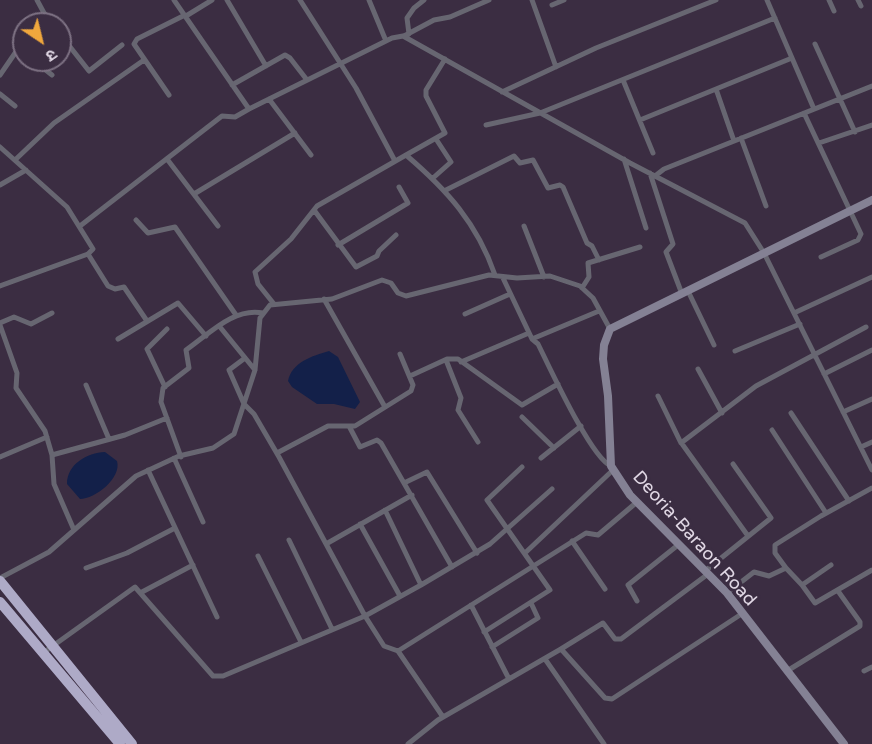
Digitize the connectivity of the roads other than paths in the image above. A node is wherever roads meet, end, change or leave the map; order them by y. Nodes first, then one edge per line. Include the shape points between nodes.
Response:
1 (174, 0) edge
2 (212, 0) edge
3 (227, 0) edge
4 (300, 0) edge
5 (369, 0) edge
6 (424, 0) edge
7 (489, 0) edge
8 (532, 0) edge
9 (564, 0) edge
10 (690, 0) edge
11 (716, 0) edge
12 (767, 0) edge
13 (829, 0) edge
14 (552, 5) dead end
15 (693, 9) junction
16 (834, 11) dead end
17 (185, 16) junction
18 (775, 18) junction
19 (407, 35) junction
20 (386, 41) junction
21 (815, 44) dead end
22 (122, 45) dead end
23 (72, 49) edge
24 (12, 58) edge
25 (792, 58) junction
26 (445, 59) junction
27 (144, 60) junction
28 (341, 63) junction
29 (266, 66) junction
30 (556, 67) junction
31 (48, 72) edge
32 (0, 75) edge
33 (52, 75) dead end
34 (623, 80) junction
35 (307, 81) junction
36 (232, 86) junction
37 (872, 86) edge
38 (716, 89) junction
39 (502, 92) junction
40 (0, 93) edge
41 (169, 95) dead end
42 (841, 98) junction
43 (269, 99) junction
44 (15, 106) dead end
45 (249, 109) junction
46 (814, 109) junction
47 (540, 113) junction
48 (804, 113) junction
49 (640, 120) junction
50 (486, 125) dead end
51 (872, 125) edge
52 (855, 132) junction
53 (295, 133) junction
54 (741, 138) junction
55 (436, 139) junction
56 (734, 141) junction
57 (819, 143) junction
58 (0, 147) edge
59 (653, 153) dead end
60 (311, 155) dead end
61 (406, 155) junction
62 (167, 159) junction
63 (624, 159) junction
64 (15, 160) junction
65 (395, 161) junction
66 (26, 170) junction
67 (652, 175) junction
68 (433, 178) junction
69 (0, 185) edge
70 (399, 187) dead end
71 (446, 190) junction
72 (194, 194) junction
73 (872, 200) edge
74 (766, 206) dead end
75 (314, 210) junction
76 (851, 210) junction
77 (136, 220) dead end
78 (80, 226) junction
79 (218, 226) dead end
80 (524, 226) dead end
81 (646, 228) dead end
82 (396, 235) dead end
83 (338, 245) junction
84 (640, 247) dead end
85 (764, 253) junction
86 (88, 254) junction
87 (821, 257) dead end
88 (599, 260) junction
89 (495, 275) junction
90 (544, 277) junction
91 (872, 277) edge
92 (503, 278) junction
93 (0, 286) edge
94 (582, 288) junction
95 (685, 292) junction
96 (510, 294) junction
97 (324, 300) junction
98 (274, 304) junction
99 (599, 311) junction
100 (51, 313) dead end
101 (263, 313) junction
102 (794, 313) junction
103 (465, 314) dead end
104 (236, 315) junction
105 (147, 321) junction
106 (0, 324) edge
107 (800, 324) junction
108 (220, 327) junction
109 (866, 327) dead end
110 (166, 329) dead end
111 (610, 329) junction
112 (206, 336) junction
113 (530, 336) junction
114 (118, 339) dead end
115 (714, 345) dead end
116 (872, 350) edge
117 (735, 351) dead end
118 (399, 354) dead end
119 (814, 354) junction
120 (245, 358) junction
121 (446, 360) junction
122 (461, 362) junction
123 (698, 369) dead end
124 (255, 370) junction
125 (824, 374) junction
126 (410, 376) junction
127 (558, 384) junction
128 (86, 385) dead end
129 (165, 387) junction
130 (658, 396) dead end
131 (872, 399) edge
132 (243, 404) junction
133 (385, 407) junction
134 (843, 412) junction
135 (722, 413) junction
136 (791, 413) dead end
137 (522, 417) dead end
138 (167, 418) junction
139 (350, 426) junction
140 (581, 426) junction
141 (772, 430) dead end
142 (47, 437) junction
143 (109, 439) junction
144 (478, 442) dead end
145 (872, 442) edge
146 (681, 443) junction
147 (861, 447) junction
148 (554, 448) junction
149 (277, 453) junction
150 (52, 454) junction
151 (0, 457) edge
152 (180, 457) junction
153 (174, 458) junction
154 (541, 458) dead end
155 (734, 464) dead end
156 (522, 467) dead end
157 (612, 468) junction
158 (148, 470) junction
159 (872, 470) edge
160 (404, 483) junction
161 (872, 488) edge
162 (552, 489) dead end
163 (412, 495) junction
164 (849, 501) junction
165 (636, 502) junction
166 (385, 510) junction
167 (826, 513) junction
168 (203, 522) dead end
169 (360, 525) junction
170 (175, 528) junction
171 (74, 530) junction
172 (508, 530) junction
173 (748, 536) junction
174 (289, 540) dead end
175 (572, 541) junction
176 (326, 544) junction
177 (678, 545) junction
178 (477, 553) junction
179 (525, 553) junction
180 (258, 556) dead end
181 (534, 565) junction
182 (831, 565) dead end
183 (193, 566) junction
184 (452, 567) junction
185 (86, 568) dead end
186 (786, 568) junction
187 (872, 570) edge
188 (706, 573) junction
189 (0, 580) edge
190 (421, 585) junction
191 (802, 585) junction
192 (605, 589) dead end
193 (838, 591) junction
194 (142, 592) junction
195 (727, 593) junction
196 (400, 597) junction
197 (637, 601) dead end
198 (0, 602) edge
199 (531, 603) junction
200 (471, 605) junction
201 (743, 613) junction
202 (365, 616) junction
203 (217, 617) dead end
204 (332, 629) junction
205 (484, 632) junction
206 (302, 642) junction
207 (52, 646) junction
208 (492, 647) junction
209 (561, 650) junction
210 (398, 651) junction
211 (43, 653) junction
212 (545, 659) junction
213 (872, 667) edge
214 (787, 670) junction
215 (864, 671) dead end
216 (509, 679) junction
217 (443, 717) junction
218 (120, 744) edge
219 (132, 744) edge
220 (408, 744) edge
221 (604, 744) edge
222 (844, 744) edge

1 - 17 street
2 - 17 street
3 - 29 street
4 - 28 street
5 - 20 street
6 - 19 street via 407,18
7 - 19 street via 450,17 440,17
8 - 30 street
9 - 14 street
10 - 15 street
11 - 15 street
12 - 18 street
13 - 16 street
15 - 30 street
17 - 27 street via 135,42
17 - 36 street
18 - 25 street
18 - 34 street
19 - 20 street
19 - 26 street
20 - 28 street
21 - 42 street
22 - 23 street via 89,71
24 - 32 street
25 - 38 street
25 - 46 street
26 - 39 street
26 - 55 street via 426,90 445,131
27 - 41 street
27 - 64 street via 54,123
28 - 35 street
28 - 65 street
29 - 35 street via 288,55
29 - 36 street
30 - 39 street
31 - 33 street
34 - 47 street
34 - 49 street
35 - 43 street
36 - 45 street
37 - 42 street
38 - 49 street
38 - 56 street
39 - 47 street
40 - 44 street
42 - 46 street
42 - 52 street
43 - 45 street
43 - 53 street
45 - 62 street via 235,117 222,116
46 - 48 street
47 - 50 street
47 - 63 street
48 - 54 street
48 - 57 street
49 - 59 street
51 - 52 street
52 - 57 street
53 - 60 street
53 - 72 street
54 - 56 street
54 - 74 street
55 - 61 street
55 - 68 street via 451,162
56 - 67 street
57 - 76 street
58 - 64 street
61 - 65 street
61 - 68 street
62 - 72 street
62 - 78 street
63 - 67 street
63 - 81 street
64 - 66 street
65 - 75 street
66 - 69 street
66 - 78 street via 67,207
67 - 85 street via 745,223
67 - 95 street via 673,244 666,252
68 - 71 street
70 - 83 street via 408,204
71 - 88 street via 514,156 520,163 533,160 548,188 563,187 587,243
71 - 89 street via 486,251
72 - 79 street
73 - 76 street
75 - 83 street
75 - 98 street via 284,247 255,272 258,284
76 - 85 street
76 - 87 street via 860,238
77 - 104 street via 148,233 176,227
78 - 86 street via 92,246
80 - 90 street
82 - 83 street via 377,256 358,267 353,266
84 - 88 street
85 - 95 street
85 - 102 street
86 - 93 street
86 - 105 street via 108,286 124,287
88 - 94 street via 588,263 589,277
89 - 92 street
89 - 97 street via 406,297 382,280
90 - 92 street
90 - 94 street
91 - 102 street
92 - 96 street
94 - 99 street
95 - 111 street
95 - 115 street
96 - 103 street
96 - 113 street
97 - 98 street
97 - 133 street
98 - 101 street
99 - 111 street
99 - 113 street
100 - 106 street via 31,324 14,317
101 - 104 street via 250,310
101 - 124 street
102 - 107 street
104 - 108 street
105 - 112 street via 178,303
105 - 114 street
106 - 142 street via 17,374 16,388
107 - 117 street
107 - 119 street
108 - 112 street
108 - 120 street
109 - 119 street
110 - 129 street via 147,349
111 - 157 street, Deoria-Baraon Road via 603,359
112 - 129 street via 186,350 189,368
113 - 122 street
113 - 127 street
116 - 125 street
118 - 126 street
119 - 125 street
119 - 135 street via 756,386
120 - 124 street
120 - 132 street via 229,370
121 - 122 street
121 - 126 street
121 - 144 street via 461,398 458,410
122 - 127 street via 522,405
123 - 135 street
124 - 132 street
125 - 134 street
126 - 133 street via 411,391
127 - 140 street
128 - 143 street
129 - 138 street via 160,395
130 - 146 street
131 - 134 street
132 - 149 street via 254,414
132 - 152 street via 239,425 228,439 213,448
133 - 139 street
134 - 147 street
135 - 146 street
136 - 164 street
137 - 148 street
138 - 143 street
138 - 152 street
139 - 149 street via 328,426
139 - 160 street via 360,447 379,441
140 - 148 street
140 - 157 street via 601,460
141 - 167 street
142 - 150 street
142 - 151 street
143 - 150 street
145 - 147 street
146 - 173 street
147 - 159 street
148 - 154 street
149 - 176 street
150 - 171 street via 54,484
152 - 153 street
153 - 158 street
153 - 168 street
155 - 173 street via 771,515
156 - 172 street via 487,500
157 - 165 street, Deoria-Baraon Road
157 - 179 street
158 - 170 street
158 - 171 street
160 - 163 street
160 - 178 street via 427,472
161 - 164 street
162 - 172 street
163 - 166 street
163 - 184 street
164 - 167 street
165 - 175 street via 598,535 586,532
165 - 177 street, Deoria-Baraon Road
166 - 169 street
166 - 190 street
167 - 186 street via 775,545 775,553
169 - 176 street
169 - 196 street
170 - 183 street
170 - 185 street via 127,553
171 - 189 street via 49,552
172 - 178 street
172 - 179 street
173 - 188 street
174 - 204 street
175 - 181 street
175 - 192 street
176 - 202 street
177 - 188 street, Deoria-Baraon Road
177 - 197 street via 628,585
178 - 184 street
179 - 181 street
180 - 206 street
181 - 199 street via 550,590
181 - 200 street
182 - 191 street
183 - 194 street
183 - 203 street
184 - 190 street
186 - 191 street
186 - 195 street via 769,576 754,572
187 - 193 street
188 - 195 street, Deoria-Baraon Road
188 - 209 street via 621,639 615,639 603,622
189 - 207 highway
190 - 196 street
191 - 193 street via 815,603
193 - 214 street via 860,626
194 - 206 street via 217,677
194 - 207 street via 135,587 130,589
195 - 201 street, Deoria-Baraon Road
196 - 202 street
198 - 211 highway
199 - 205 street
199 - 208 street via 538,618
200 - 205 street
200 - 210 street
201 - 209 street via 612,699 605,698
201 - 214 street, Deoria-Baraon Road
202 - 204 street
202 - 210 street via 384,646
204 - 206 street
205 - 208 street
207 - 211 street
207 - 219 highway
208 - 216 street
209 - 212 street
210 - 217 street
211 - 218 highway
212 - 216 street
212 - 221 street
213 - 215 street
214 - 222 street, Deoria-Baraon Road
216 - 217 street
217 - 220 street

